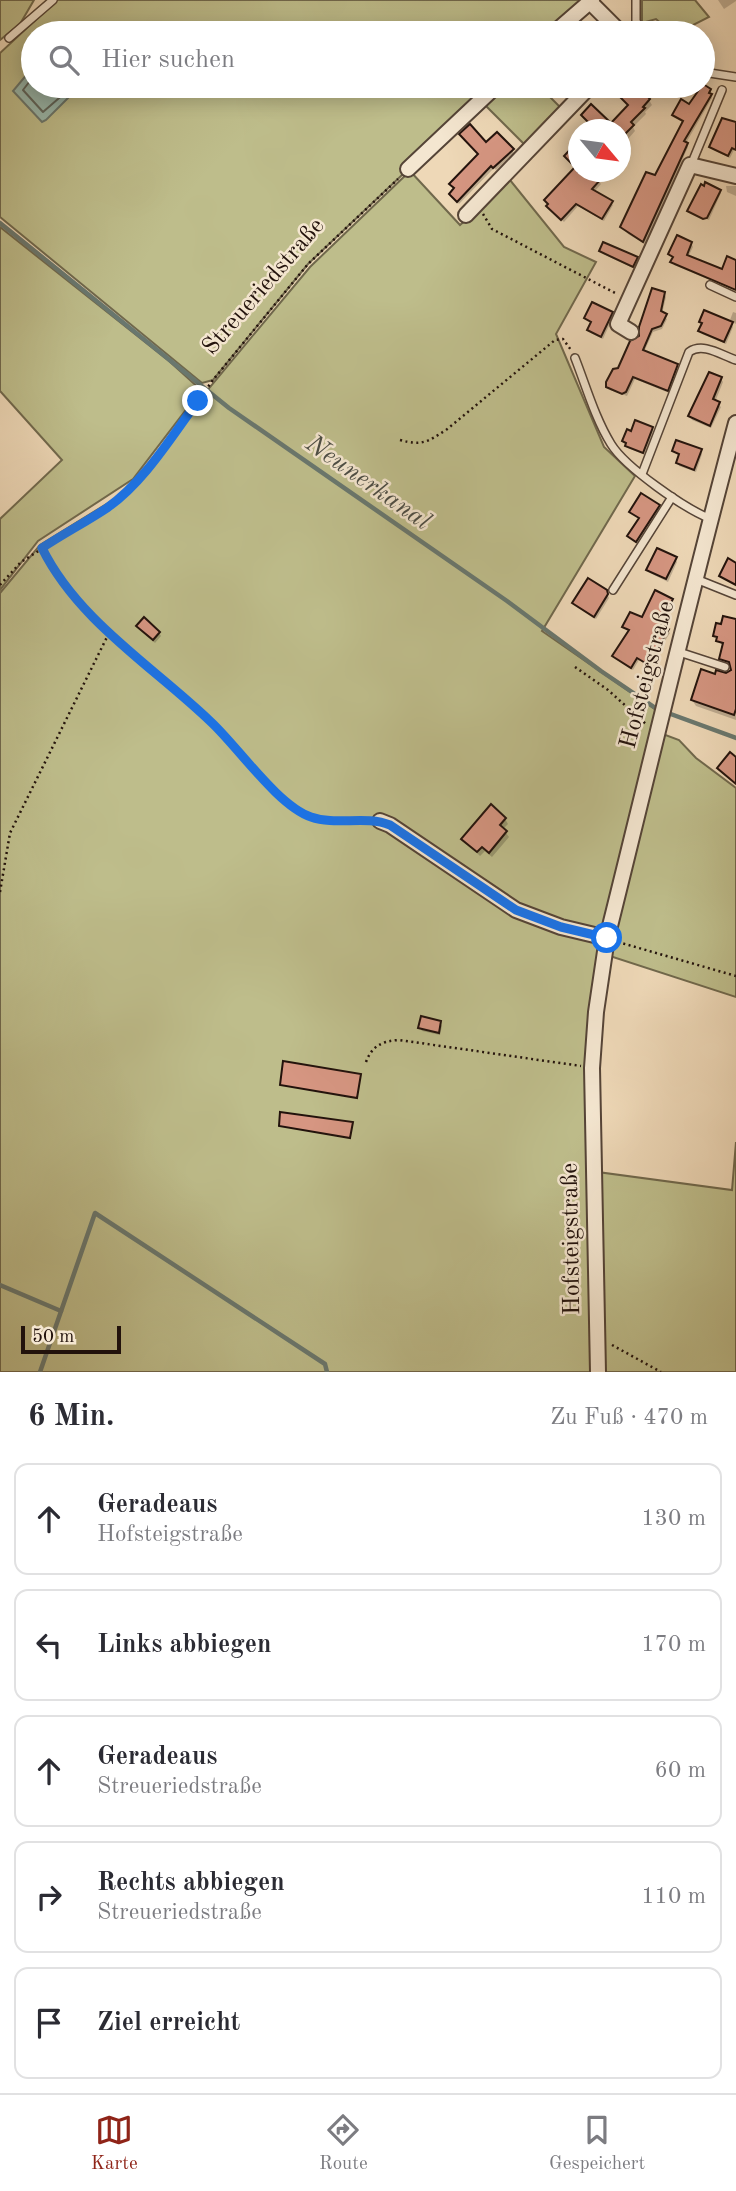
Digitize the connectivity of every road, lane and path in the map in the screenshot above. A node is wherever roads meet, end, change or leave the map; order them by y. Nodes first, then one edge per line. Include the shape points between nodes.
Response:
1 (53, 0) edge
2 (636, 0) edge
3 (591, 1) edge
4 (29, 21) edge
5 (568, 21) edge
6 (610, 21) edge
7 (636, 21) edge
8 (21, 28) edge
9 (9, 38) dead end
10 (715, 74) edge
11 (736, 77) edge
12 (722, 90) dead end
13 (483, 98) edge
14 (579, 98) edge
15 (690, 165) junction
16 (408, 169) joint
17 (736, 176) edge
18 (480, 201) junction
19 (466, 215) dead end
20 (710, 285) dead end
21 (736, 297) edge
22 (629, 300) junction
23 (631, 332) dead end
24 (575, 358) joint
25 (736, 360) edge
26 (736, 423) edge
27 (400, 440) dead end
28 (642, 474) junction
29 (672, 497) junction
30 (710, 519) junction
31 (42, 548) junction
32 (696, 579) junction
33 (0, 585) edge
34 (613, 590) dead end
35 (736, 595) edge
36 (109, 633) junction
37 (679, 652) junction
38 (575, 667) dead end
39 (725, 667) dead end
40 (657, 727) junction
41 (380, 821) joint
42 (0, 892) edge
43 (607, 938) junction
44 (736, 976) edge
45 (366, 1062) dead end
46 (592, 1068) junction
47 (597, 1337) junction
48 (598, 1372) edge
49 (661, 1372) edge

1 - 4 lane
2 - 7 lane
3 - 5 street
3 - 6 street
8 - 9 lane
10 - 11 lane
12 - 15 lane
13 - 16 street
14 - 18 street
15 - 17 street
15 - 22 street
16 - 31 path, Streueriedstraße via 309,264 131,487
18 - 19 street
18 - 22 path via 492,229
20 - 21 lane
22 - 23 street via 618,324
24 - 27 path via 563,338 555,340 428,442
24 - 28 lane via 612,446
25 - 28 lane via 703,348 689,352
26 - 30 street, Hofsteigstraße
28 - 29 lane
29 - 30 lane
29 - 34 lane
30 - 32 street, Hofsteigstraße
31 - 33 path, Streueriedstraße via 17,565
31 - 36 path via 67,589
32 - 35 lane
32 - 37 street, Hofsteigstraße
36 - 41 path via 213,724 293,807 311,817
36 - 42 path via 10,833
37 - 39 lane
37 - 40 street, Hofsteigstraße
38 - 40 path via 643,722
40 - 43 street, Hofsteigstraße
41 - 43 street via 516,910
43 - 44 path
43 - 46 street, Hofsteigstraße
45 - 46 path via 377,1045 399,1040
46 - 47 street, Hofsteigstraße
47 - 48 street, Hofsteigstraße
47 - 49 path

